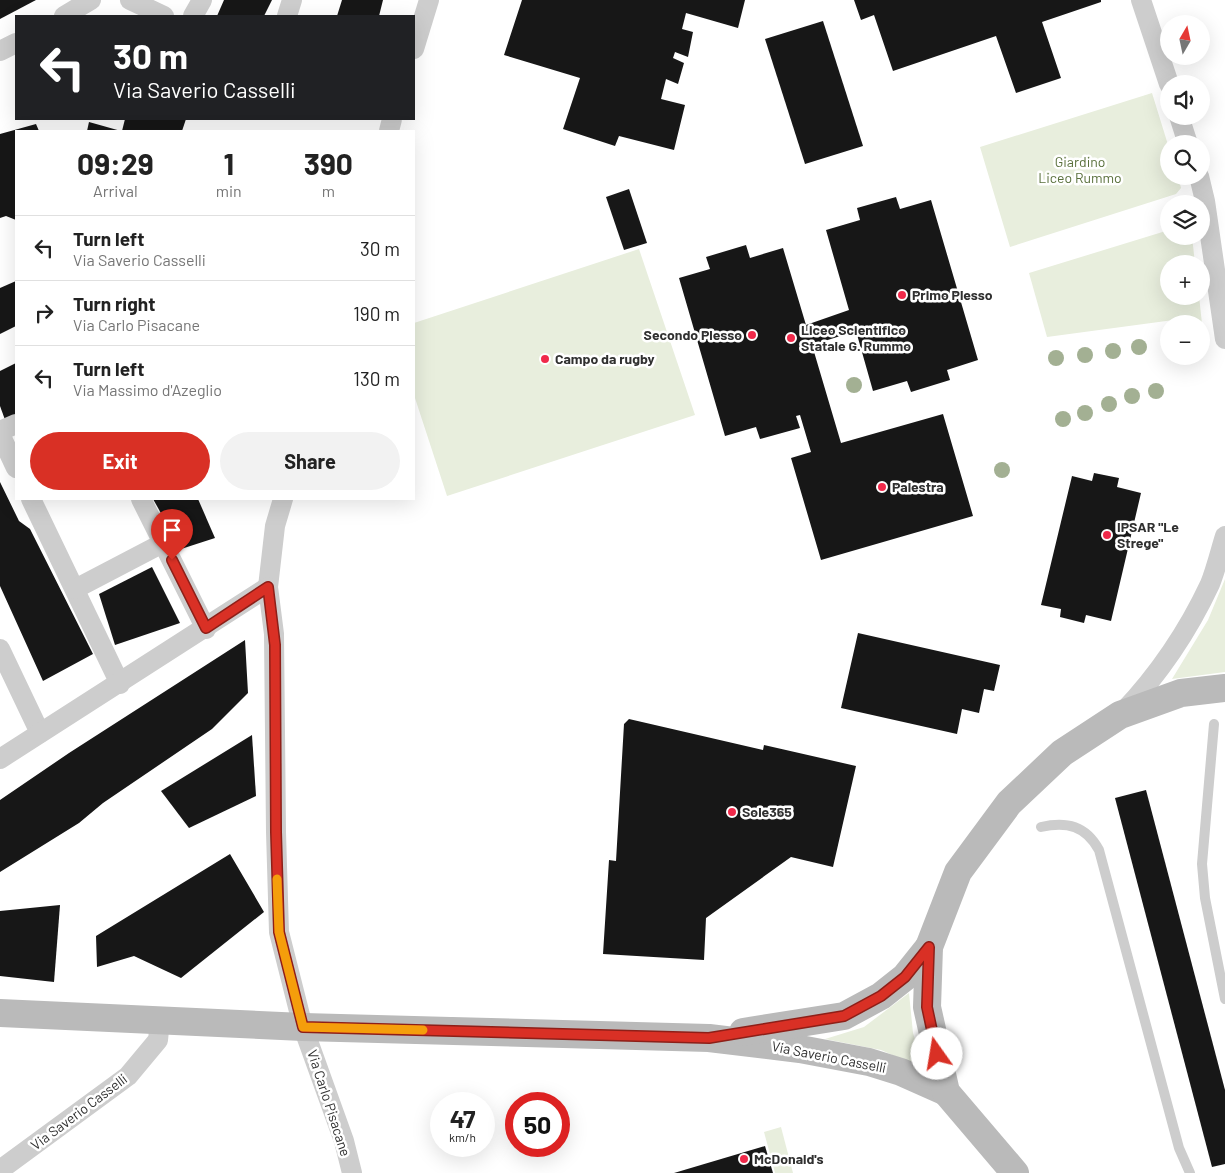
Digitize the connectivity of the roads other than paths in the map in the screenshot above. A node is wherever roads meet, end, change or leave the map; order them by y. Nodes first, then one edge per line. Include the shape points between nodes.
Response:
1 (92, 0) edge
2 (130, 0) edge
3 (202, 0) edge
4 (292, 0) edge
5 (429, 0) edge
6 (1141, 0) edge
7 (66, 15) edge
8 (162, 15) edge
9 (194, 15) edge
10 (287, 15) edge
11 (15, 44) edge
12 (415, 45) edge
13 (0, 51) edge
14 (1166, 75) edge
15 (1201, 185) edge
16 (1225, 339) edge
17 (15, 425) edge
18 (0, 433) edge
19 (15, 466) edge
20 (31, 500) edge
21 (142, 500) edge
22 (283, 500) edge
23 (1225, 536) edge
24 (163, 543) junction
25 (268, 587) junction
26 (74, 589) junction
27 (206, 628) junction
28 (0, 649) edge
29 (120, 684) junction
30 (1225, 688) edge
31 (1120, 714) junction
32 (1214, 724) dead end
33 (40, 733) junction
34 (0, 759) edge
35 (1041, 827) dead end
36 (929, 947) junction
37 (1225, 999) edge
38 (0, 1013) edge
39 (160, 1020) junction
40 (303, 1027) junction
41 (709, 1038) junction
42 (946, 1092) junction
43 (0, 1170) edge
44 (352, 1173) edge
45 (1015, 1173) edge
46 (1190, 1173) edge

1 - 7 street
2 - 8 street
3 - 9 street
4 - 10 street
5 - 12 street
6 - 14 street
11 - 13 street
15 - 16 street
17 - 18 street
18 - 19 street
20 - 26 street
21 - 24 street
22 - 25 street, Via Carlo Pisacane via 275,526
23 - 31 street via 1210,582 1182,636 1143,690
24 - 26 street
24 - 27 street
25 - 27 street
25 - 40 street, Via Carlo Pisacane via 274,640 279,932
26 - 29 street
27 - 29 street
28 - 33 street
29 - 33 street
30 - 31 main road via 1181,693
31 - 36 main road via 1062,753 1009,803 958,872
32 - 37 lane via 1202,864
33 - 34 street
35 - 46 lane via 1064,823 1074,826 1087,833 1099,850 1179,1148
36 - 41 main road, Via Saverio Casselli via 905,977 844,1016
36 - 42 main road via 927,1007
38 - 39 main road, Via Saverio Casselli
39 - 40 main road, Via Saverio Casselli
39 - 43 street, Via Saverio Casselli via 158,1040 128,1076
40 - 41 main road, Via Saverio Casselli
40 - 44 street, Via Carlo Pisacane via 338,1123
41 - 42 main road, Via Saverio Casselli via 800,1049 869,1062
42 - 45 main road

